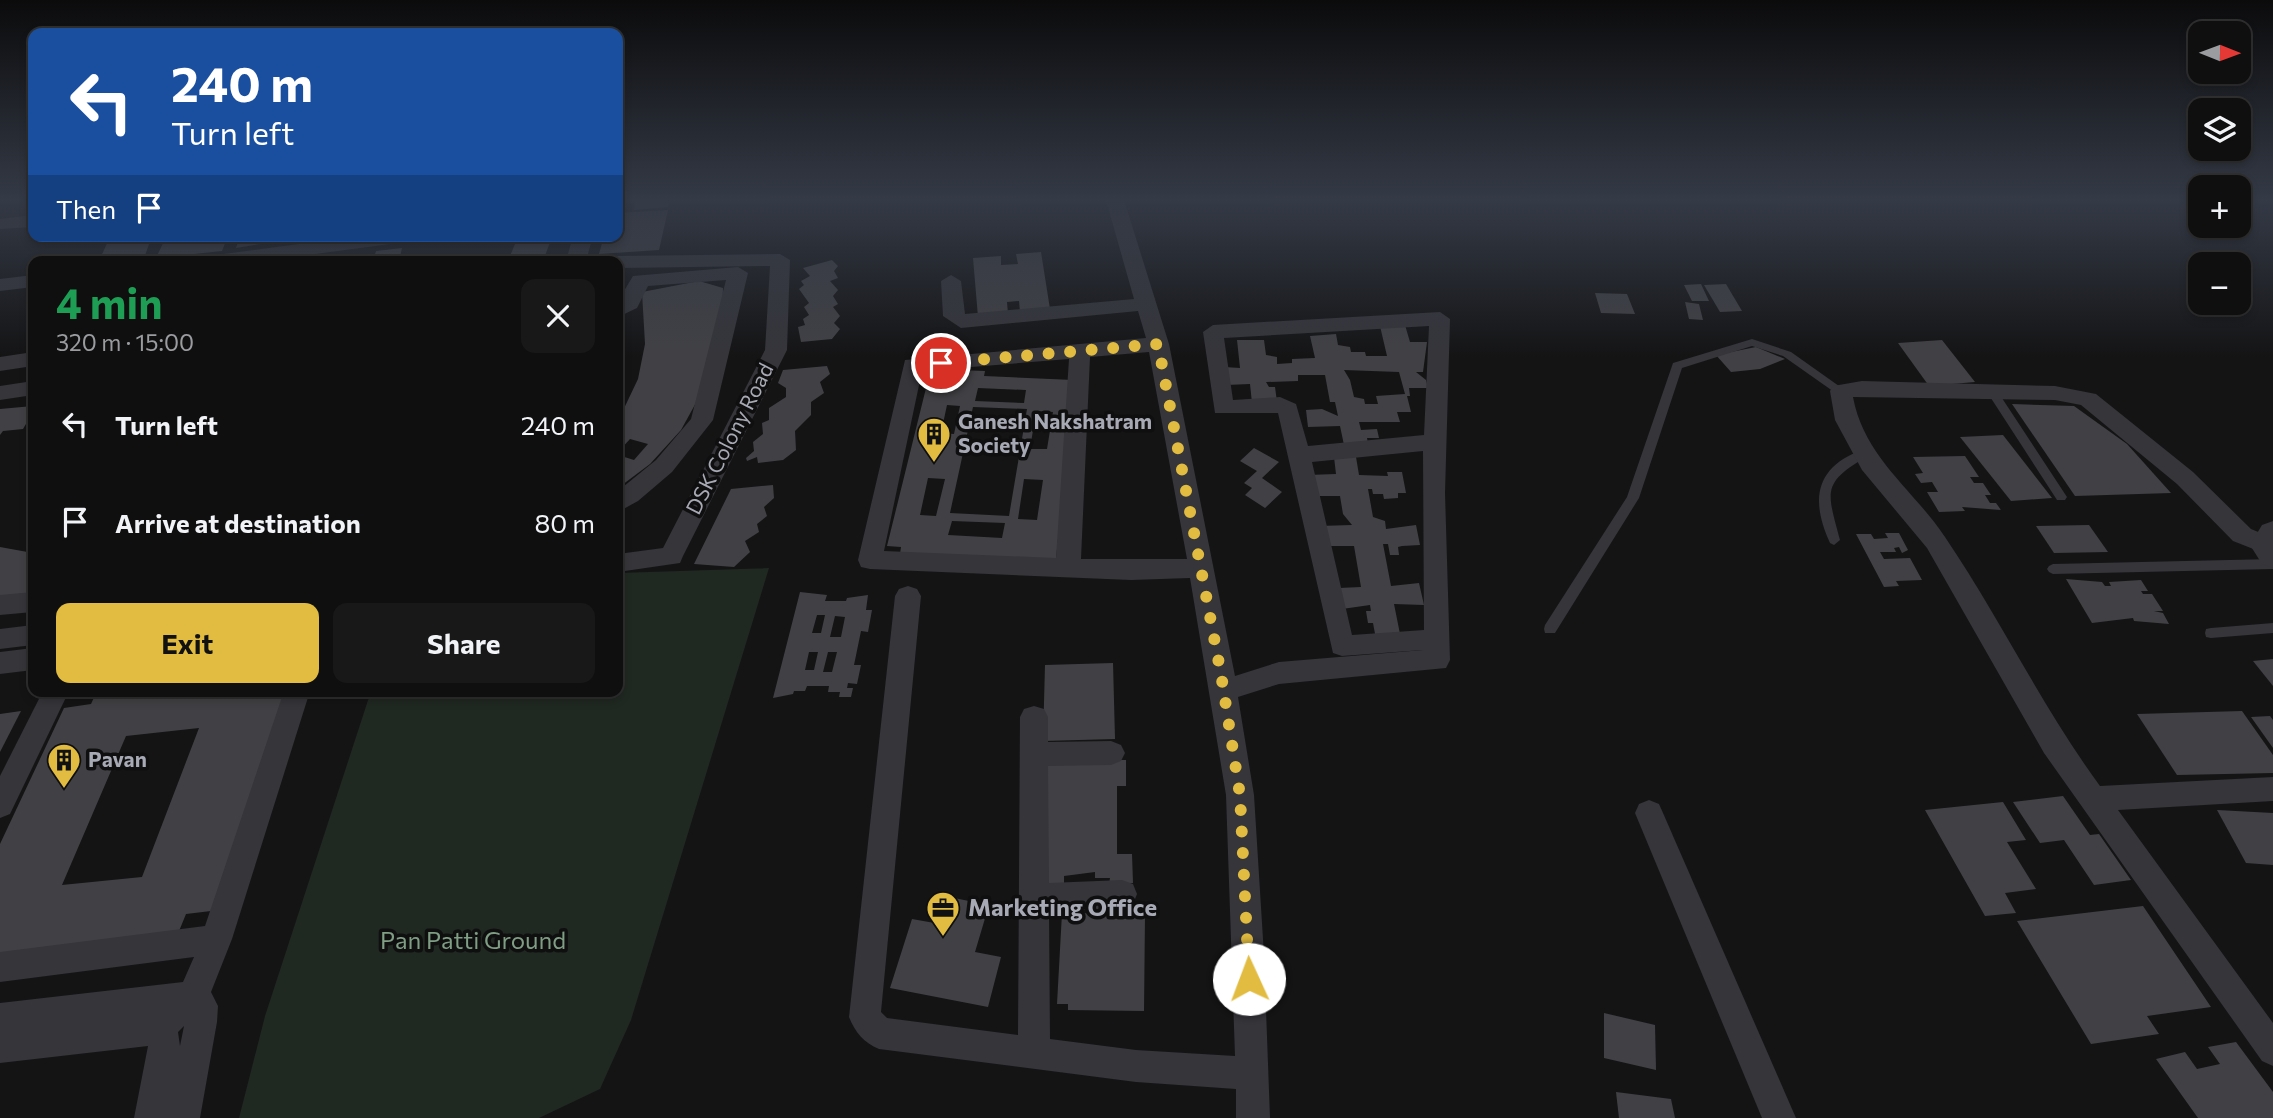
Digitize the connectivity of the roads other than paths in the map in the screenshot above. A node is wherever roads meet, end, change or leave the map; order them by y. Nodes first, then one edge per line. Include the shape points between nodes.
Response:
1 (274, 252) edge
2 (1131, 252) edge
3 (249, 256) edge
4 (623, 262) edge
5 (951, 281) dead end
6 (28, 282) edge
7 (0, 285) edge
8 (1147, 304) junction
9 (623, 307) edge
10 (1158, 344) junction
11 (1080, 352) junction
12 (28, 360) edge
13 (0, 364) edge
14 (28, 389) edge
15 (1841, 391) junction
16 (1992, 392) junction
17 (0, 393) edge
18 (1435, 442) junction
19 (1864, 453) junction
20 (1299, 455) junction
21 (2061, 497) dead end
22 (623, 499) edge
23 (1834, 540) dead end
24 (2271, 550) edge
25 (623, 562) edge
26 (1068, 568) junction
27 (1201, 568) junction
28 (2053, 569) dead end
29 (908, 596) dead end
30 (28, 602) edge
31 (0, 605) edge
32 (2273, 628) edge
33 (1549, 629) dead end
34 (2211, 633) dead end
35 (28, 636) edge
36 (0, 639) edge
37 (1437, 639) junction
38 (28, 660) edge
39 (0, 663) edge
40 (1224, 691) junction
41 (53, 697) edge
42 (295, 697) edge
43 (1034, 717) dead end
44 (1111, 753) dead end
45 (1034, 754) junction
46 (2273, 789) edge
47 (2093, 799) junction
48 (0, 805) edge
49 (1649, 813) dead end
50 (1122, 894) dead end
51 (1034, 898) junction
52 (217, 939) junction
53 (0, 967) edge
54 (196, 1010) junction
55 (0, 1019) edge
56 (161, 1040) junction
57 (0, 1047) edge
58 (2273, 1051) edge
59 (1034, 1053) junction
60 (1251, 1073) junction
61 (151, 1118) edge
62 (183, 1118) edge
63 (1253, 1118) edge
64 (1779, 1118) edge

1 - 3 street
2 - 8 street
4 - 25 street, DSK Colony Road via 780,260 776,350 671,556
5 - 8 street via 953,316 961,321
6 - 7 street
8 - 10 street
9 - 22 street via 630,303 640,280 738,273 702,420 654,476
10 - 11 street
10 - 27 street
11 - 26 street
11 - 26 street via 913,365 870,560
12 - 13 street
14 - 17 street
15 - 16 street
15 - 19 street via 1846,420
15 - 33 lane via 1787,354 1752,342 1677,366 1633,498
16 - 21 lane
16 - 24 street via 2054,393 2088,399 2185,478 2242,535
18 - 20 street
18 - 20 street via 1440,318 1213,332 1223,408 1280,405 1288,409
18 - 37 street
19 - 23 lane via 1832,471 1824,482
19 - 47 street via 1936,542 2054,745
20 - 37 street via 1342,646
24 - 28 lane
26 - 27 street
27 - 40 street
29 - 59 street via 865,1017 879,1033
30 - 31 street
32 - 34 lane
35 - 36 street
37 - 40 street via 1437,660 1279,673
38 - 39 street
40 - 60 street via 1240,795
41 - 48 street
42 - 52 street
43 - 45 street
44 - 45 street
45 - 51 street
46 - 47 street
47 - 58 street
49 - 64 street
50 - 51 street
51 - 59 street
52 - 53 street
52 - 54 street
54 - 55 street
54 - 56 street
54 - 62 street
56 - 57 street
56 - 61 street
59 - 60 street via 1136,1066
60 - 63 street

